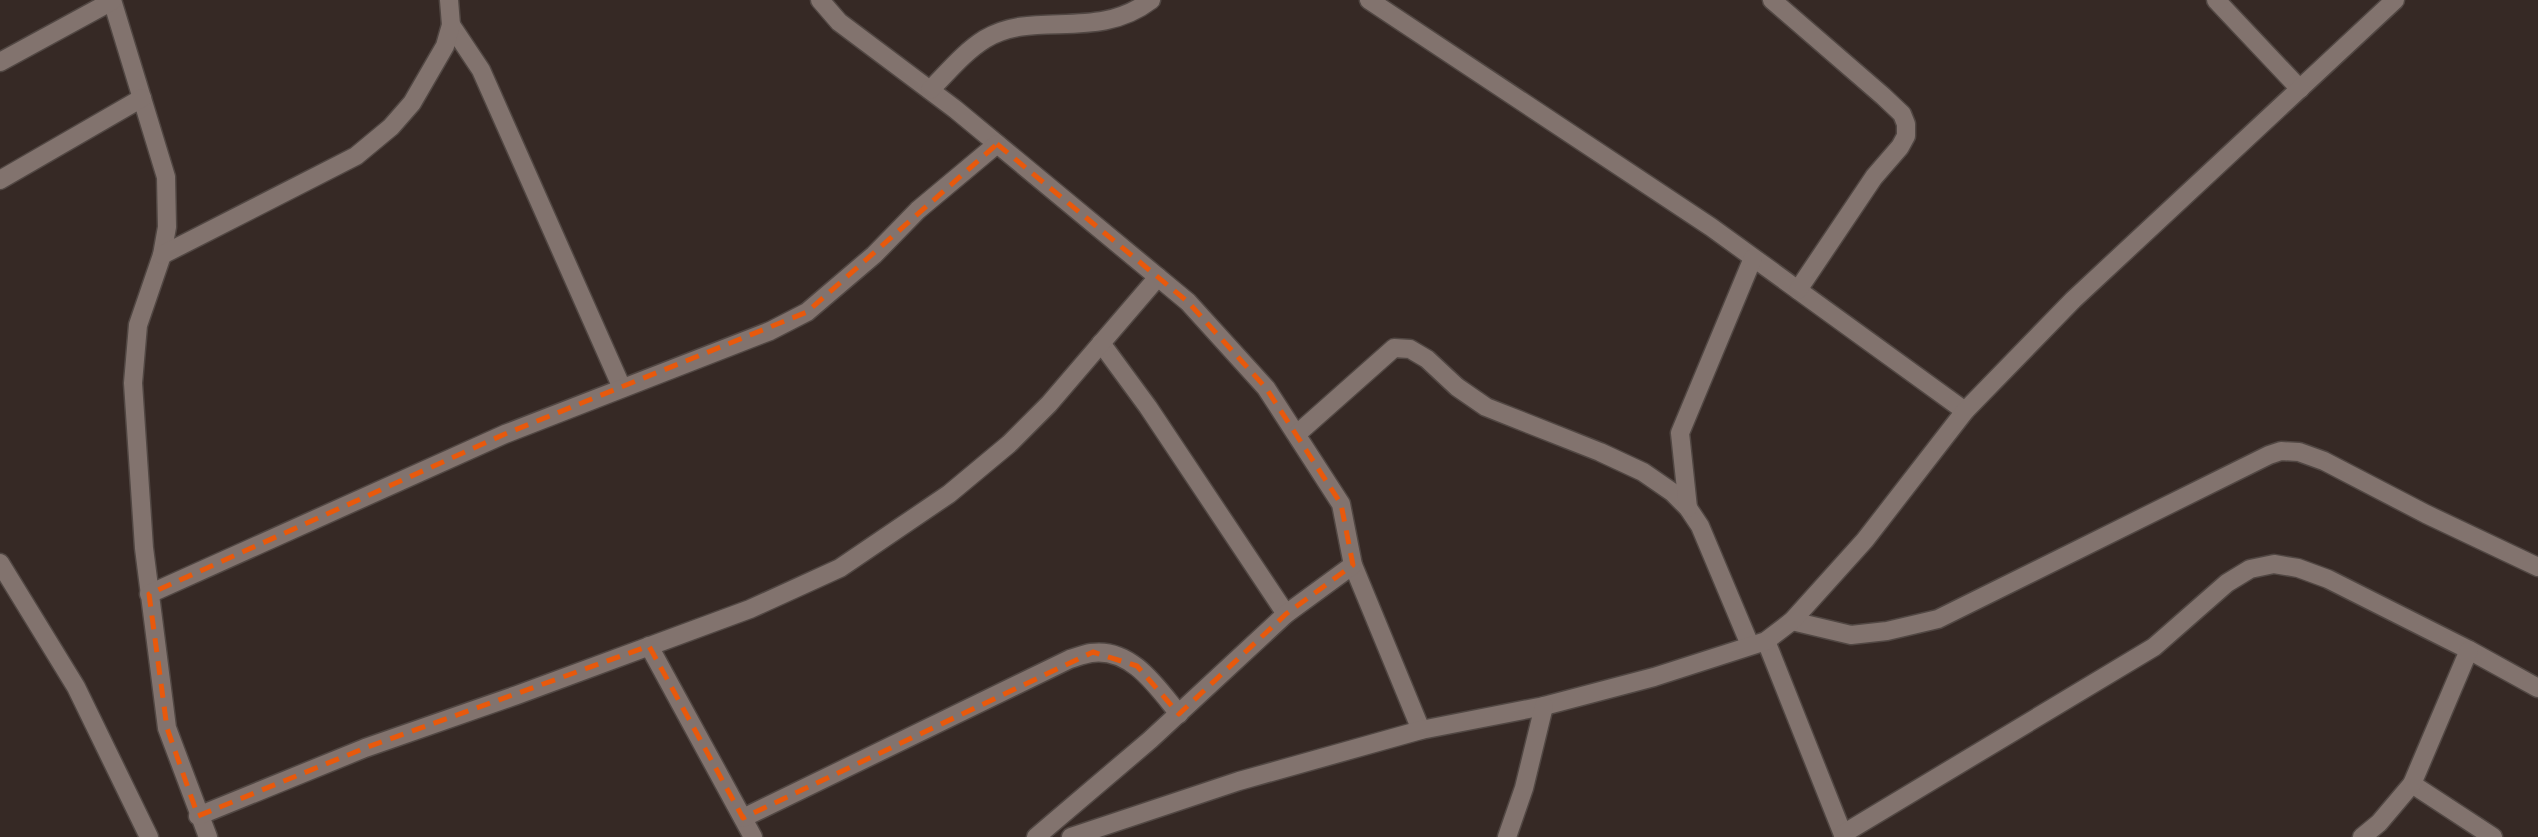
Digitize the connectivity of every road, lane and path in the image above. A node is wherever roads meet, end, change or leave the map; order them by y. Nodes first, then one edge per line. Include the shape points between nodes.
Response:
1 (449, 0) edge
2 (820, 0) edge
3 (1151, 0) edge
4 (1368, 0) edge
5 (1772, 0) edge
6 (2216, 0) edge
7 (2395, 0) edge
8 (112, 1) edge
9 (451, 25) junction
10 (0, 62) edge
11 (2300, 89) junction
12 (930, 90) junction
13 (142, 98) junction
14 (997, 144) junction
15 (0, 180) edge
16 (162, 255) junction
17 (1753, 258) junction
18 (1158, 277) junction
19 (1798, 290) junction
20 (1101, 343) junction
21 (622, 387) junction
22 (1965, 411) junction
23 (1297, 433) junction
24 (1688, 508) junction
25 (0, 564) edge
26 (1353, 565) junction
27 (2538, 567) edge
28 (149, 594) junction
29 (1286, 614) junction
30 (1792, 621) junction
31 (1758, 643) junction
32 (649, 646) junction
33 (2469, 650) junction
34 (2538, 688) edge
35 (1544, 706) junction
36 (1179, 714) junction
37 (1421, 730) junction
38 (2412, 784) junction
39 (198, 816) junction
40 (743, 818) junction
41 (1844, 836) edge
42 (149, 837) edge
43 (208, 837) edge
44 (753, 837) edge
45 (1036, 837) edge
46 (1071, 837) edge
47 (1507, 837) edge
48 (2362, 837) edge
49 (2493, 837) edge

1 - 9 street
2 - 12 street via 839,22
3 - 12 street via 1110,21 1015,28 987,38
4 - 17 street
5 - 19 street via 1883,96 1906,124 1900,147 1874,177
6 - 11 street
7 - 11 street
8 - 10 street
8 - 13 street
9 - 16 street via 445,46 412,103 356,156
9 - 21 street via 481,70
11 - 22 street via 2073,300
12 - 14 street
13 - 15 street
13 - 16 street via 166,177 167,227
14 - 18 street
14 - 21 street via 807,312 770,331
16 - 28 street via 138,325 133,383
17 - 19 street
17 - 24 street via 1680,433
18 - 20 street
18 - 23 street via 1188,302 1266,387
19 - 22 street
20 - 29 street
20 - 32 street via 1009,444 949,494 840,568 750,609
21 - 28 street via 482,444
22 - 30 street via 1865,540
23 - 24 street via 1394,348 1410,349 1486,407 1643,472
23 - 26 street via 1341,504
24 - 31 street
25 - 42 street via 76,687
26 - 29 street
26 - 37 street
27 - 30 street via 2324,461 2281,451 1938,619 1851,635
28 - 39 street via 167,728
29 - 36 street
30 - 31 street
31 - 35 street
31 - 41 street
32 - 39 street via 365,748
32 - 40 street
33 - 34 street
33 - 38 street
33 - 41 street via 2328,579 2274,564 2250,569 2227,583 2154,648
35 - 37 street
35 - 47 street
36 - 40 street via 1137,666 1093,652 1070,659
36 - 45 street
37 - 46 street via 1239,781
38 - 48 street
38 - 49 street
39 - 43 street
40 - 44 street

